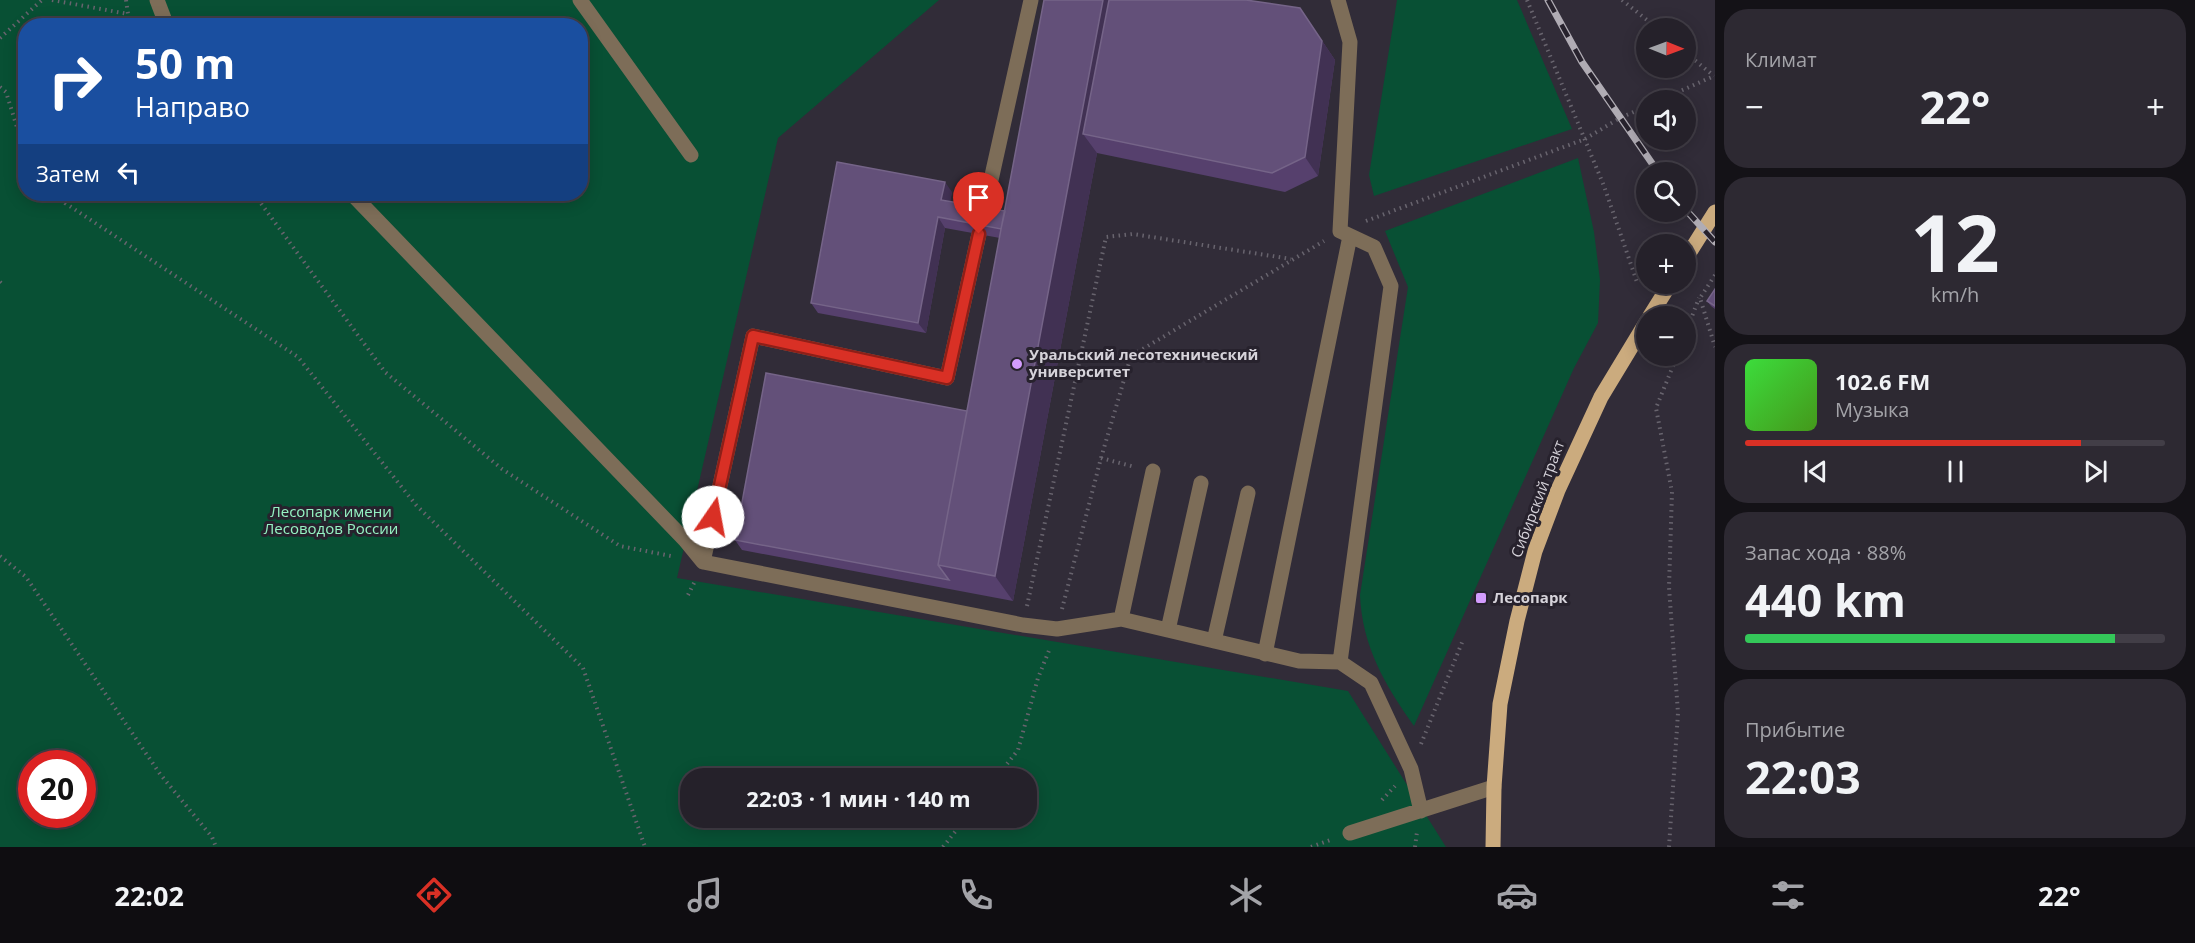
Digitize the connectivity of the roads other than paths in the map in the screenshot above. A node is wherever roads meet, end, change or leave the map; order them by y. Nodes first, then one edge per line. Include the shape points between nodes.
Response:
1 (157, 0) edge
2 (580, 0) edge
3 (1031, 0) edge
4 (1338, 0) edge
5 (164, 18) edge
6 (691, 155) dead end
7 (359, 201) edge
8 (1715, 212) edge
9 (983, 216) edge
10 (979, 234) edge
11 (1350, 236) junction
12 (1696, 242) edge
13 (1636, 339) edge
14 (1153, 471) dead end
15 (1201, 483) dead end
16 (1248, 493) dead end
17 (703, 562) junction
18 (1121, 619) junction
19 (1168, 630) junction
20 (1214, 641) junction
21 (1265, 654) junction
22 (1340, 662) junction
23 (1494, 787) junction
24 (1421, 811) junction
25 (1350, 833) dead end
26 (1493, 847) edge

1 - 5 lane
2 - 6 lane
3 - 9 lane
4 - 11 lane via 1350,42 1340,231
7 - 17 lane
8 - 12 main road
10 - 17 lane via 947,378 753,336
11 - 21 lane
11 - 22 lane via 1374,247 1391,286
13 - 23 main road, Сибирский тракт via 1600,397 1535,551 1500,704
14 - 18 lane
15 - 19 lane
16 - 20 lane
17 - 18 lane via 1023,625 1057,629
18 - 19 lane
19 - 20 lane
20 - 21 lane
21 - 22 lane via 1299,661
22 - 24 lane via 1371,683 1411,769
23 - 24 lane
23 - 26 main road, Сибирский тракт
24 - 25 lane

